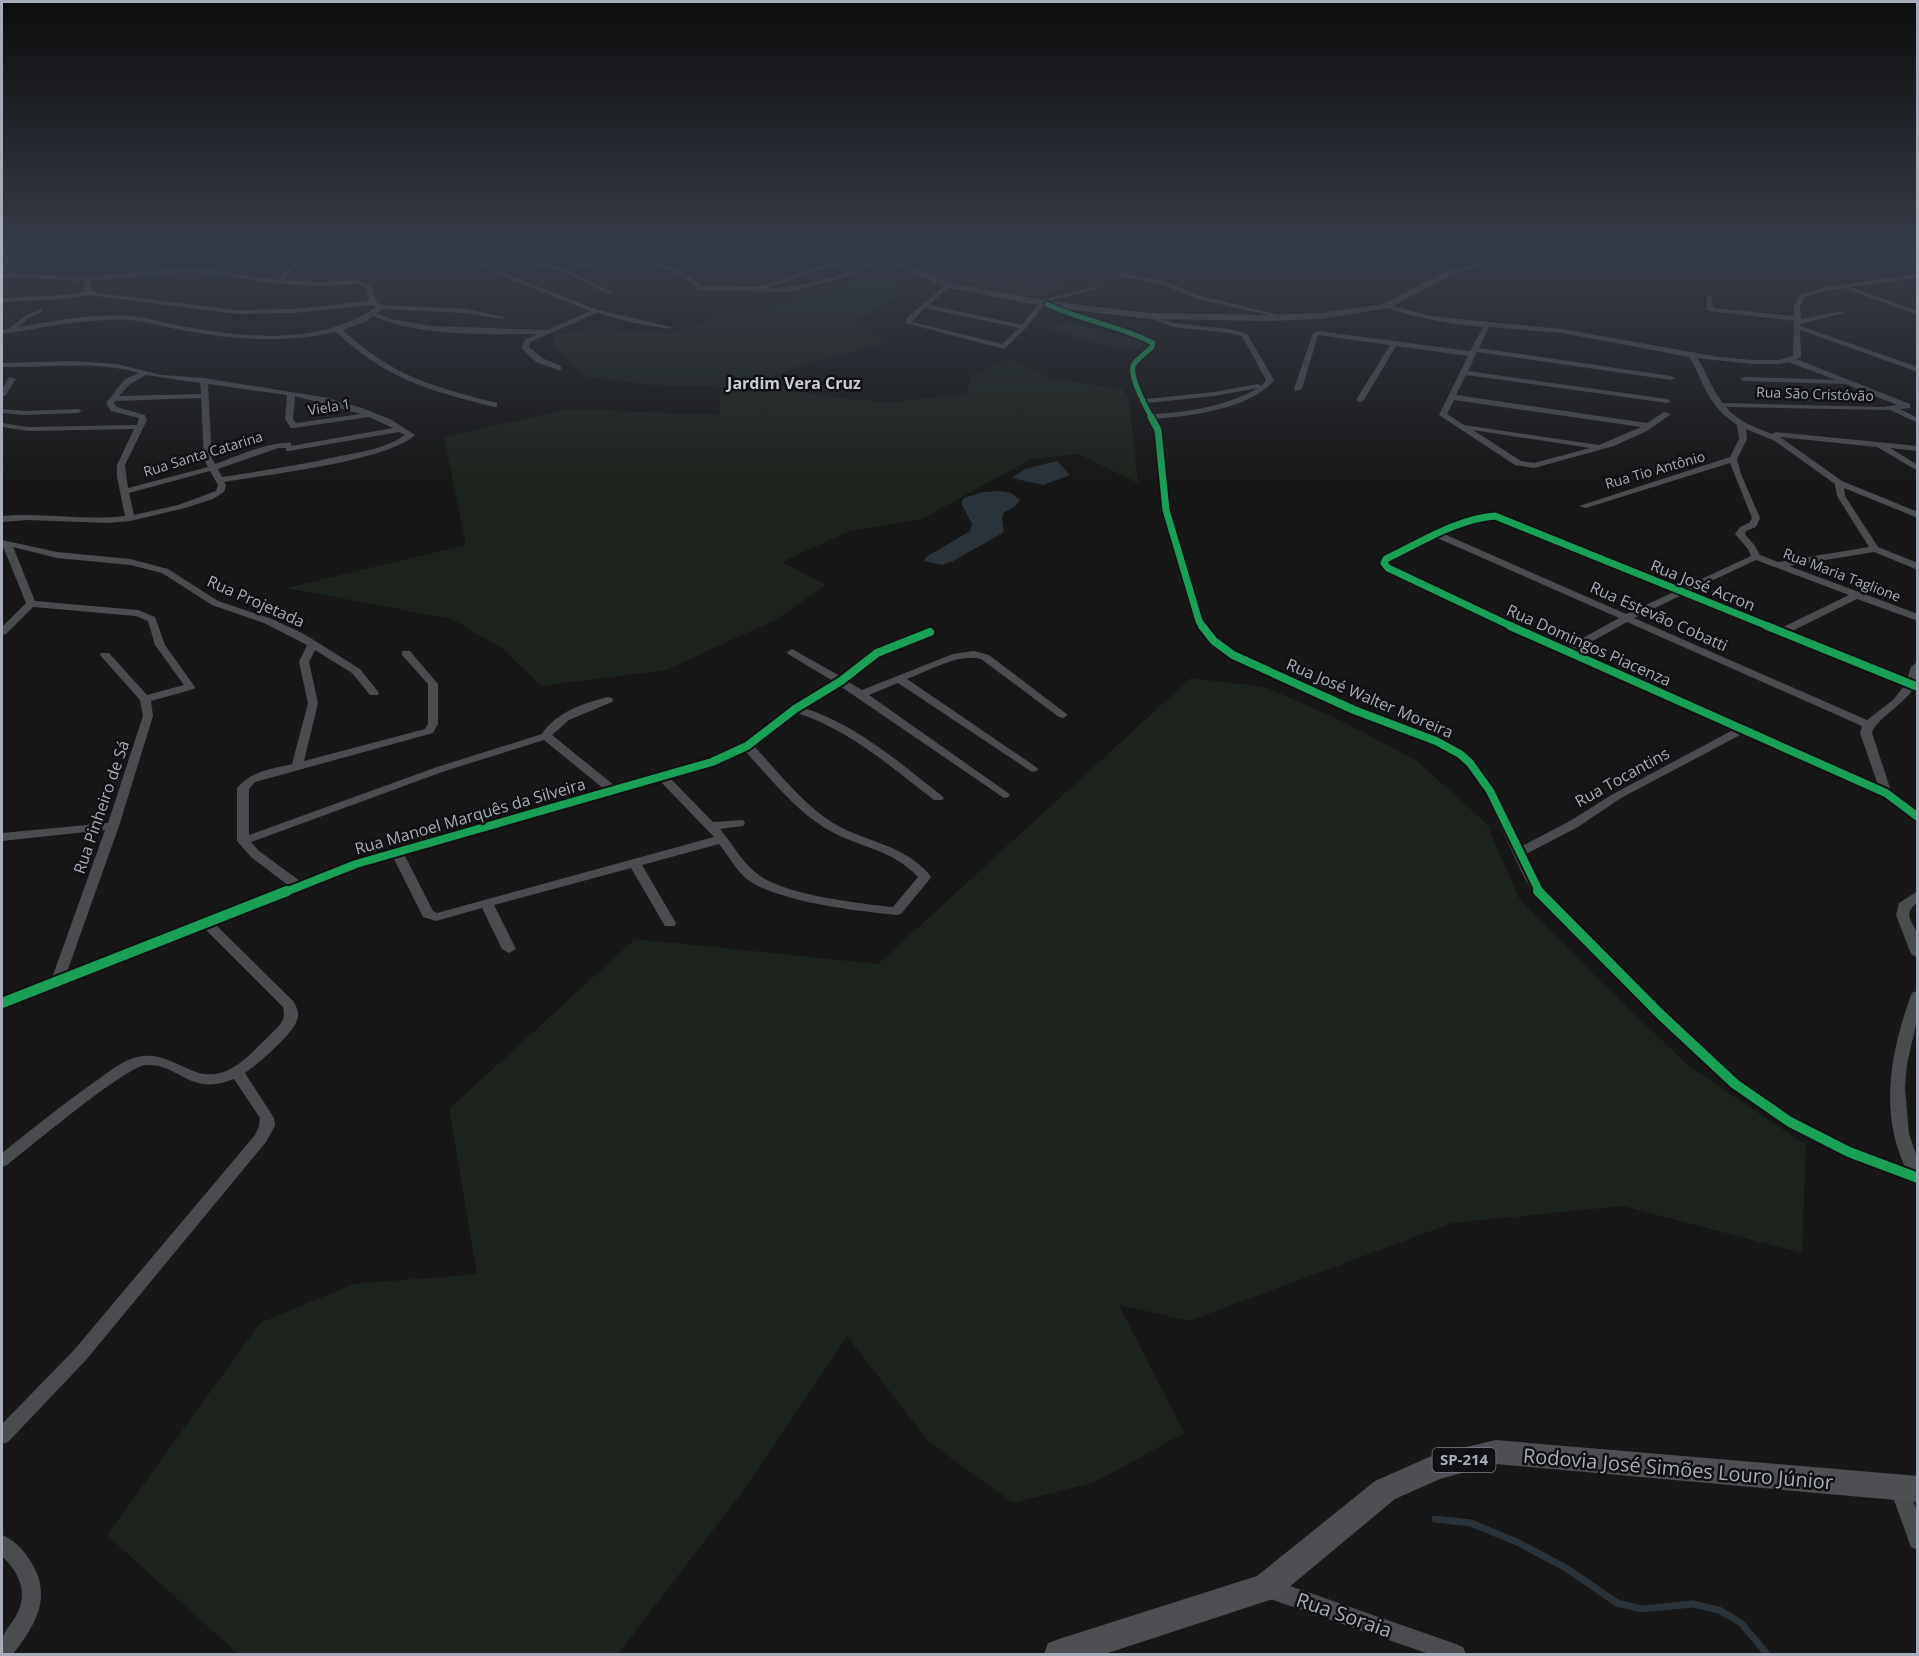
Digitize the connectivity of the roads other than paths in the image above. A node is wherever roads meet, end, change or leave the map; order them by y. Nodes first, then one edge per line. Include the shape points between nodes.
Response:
1 (195, 330) edge
2 (336, 330) edge
3 (338, 330) edge
4 (482, 330) edge
5 (552, 330) edge
6 (938, 330) edge
7 (1021, 330) edge
8 (1122, 330) edge
9 (1222, 330) edge
10 (1484, 330) edge
11 (1554, 330) edge
12 (1798, 330) edge
13 (1819, 330) edge
14 (548, 332) junction
15 (1395, 342) junction
16 (1004, 346) junction
17 (1474, 352) junction
18 (1692, 356) junction
19 (1004, 357) dead end
20 (1791, 360) junction
21 (2, 364) edge
22 (558, 368) dead end
23 (1917, 370) edge
24 (1464, 372) junction
25 (143, 374) junction
26 (1671, 378) dead end
27 (12, 379) dead end
28 (1744, 379) dead end
29 (204, 380) junction
30 (1850, 383) junction
31 (1268, 384) junction
32 (1298, 389) dead end
33 (2, 394) edge
34 (291, 394) junction
35 (205, 396) junction
36 (1452, 397) junction
37 (112, 399) junction
38 (1360, 400) dead end
39 (1667, 401) dead end
40 (1144, 402) junction
41 (34, 404) dead end
42 (494, 405) dead end
43 (1719, 405) junction
44 (1893, 409) junction
45 (2, 411) edge
46 (78, 411) dead end
47 (25, 413) junction
48 (369, 414) junction
49 (1667, 414) dead end
50 (1151, 417) junction
51 (1917, 421) edge
52 (1741, 424) junction
53 (2, 425) edge
54 (294, 426) junction
55 (1649, 426) junction
56 (139, 427) junction
57 (1461, 427) junction
58 (400, 429) junction
59 (1763, 431) junction
60 (1879, 445) junction
61 (288, 447) junction
62 (1602, 447) junction
63 (1917, 449) edge
64 (1733, 459) junction
65 (212, 468) junction
66 (291, 468) junction
67 (1917, 469) edge
68 (219, 480) junction
69 (1839, 483) junction
70 (125, 491) junction
71 (1583, 506) dead end
72 (1917, 515) edge
73 (1483, 516) joint
74 (130, 518) junction
75 (2, 519) edge
76 (1438, 535) junction
77 (4, 542) edge
78 (1875, 549) junction
79 (1756, 557) junction
80 (1776, 565) junction
81 (1917, 567) edge
82 (1682, 593) junction
83 (1856, 596) junction
84 (31, 604) junction
85 (1626, 618) junction
86 (1917, 618) edge
87 (2, 632) edge
88 (930, 632) dead end
89 (1779, 633) junction
90 (312, 645) junction
91 (792, 652) dead end
92 (1565, 652) junction
93 (406, 653) dead end
94 (105, 655) dead end
95 (1917, 664) edge
96 (901, 680) junction
97 (841, 681) junction
98 (1915, 686) edge
99 (374, 693) dead end
100 (861, 694) junction
101 (145, 699) junction
102 (608, 700) dead end
103 (795, 709) junction
104 (1063, 715) dead end
105 (1868, 725) junction
106 (1741, 730) junction
107 (546, 736) junction
108 (747, 746) junction
109 (297, 766) junction
110 (1032, 769) dead end
111 (662, 776) junction
112 (612, 790) junction
113 (1886, 793) junction
114 (1004, 795) dead end
115 (938, 798) dead end
116 (1917, 817) edge
117 (739, 823) dead end
118 (709, 825) junction
119 (113, 826) junction
120 (2, 837) edge
121 (722, 839) junction
122 (243, 841) junction
123 (396, 851) junction
124 (1519, 852) junction
125 (635, 864) junction
126 (298, 886) junction
127 (1917, 895) edge
128 (487, 904) junction
129 (206, 923) junction
130 (670, 923) dead end
131 (509, 949) dead end
132 (1917, 954) edge
133 (58, 980) junction
134 (1917, 995) edge
135 (2, 1003) edge
136 (237, 1071) junction
137 (2, 1161) edge
138 (1917, 1178) edge
139 (2, 1436) edge
140 (1908, 1489) edge
141 (1917, 1541) edge
142 (2, 1544) edge
143 (1266, 1588) junction
144 (2, 1653) edge
145 (1059, 1654) edge
146 (1456, 1654) edge

1 - 2 street via 247,336 303,336
3 - 42 street via 391,370 446,392
4 - 14 street
5 - 14 street
6 - 16 street
7 - 16 street
8 - 40 street, Rua José Walter Moreira via 1153,343 1132,370
9 - 31 street via 1245,335 1268,375
10 - 17 street
11 - 18 street
12 - 20 street via 1797,357
13 - 23 street
14 - 22 street via 527,341 525,348 539,360
15 - 17 street
15 - 32 street via 1315,334
15 - 38 street
16 - 19 street
17 - 24 street
17 - 26 street
18 - 20 street
18 - 43 street
20 - 30 street
21 - 25 street via 115,366
24 - 36 street
24 - 39 street
25 - 29 street
25 - 37 street via 127,382
27 - 33 street
28 - 30 street
29 - 34 street
29 - 35 street
30 - 44 street, Rua São Cristóvão via 1906,407
31 - 40 street
31 - 50 street via 1246,397 1199,412
34 - 48 street
34 - 54 street via 289,419
35 - 37 street
35 - 65 street via 206,446
36 - 55 street
36 - 57 street via 1443,415
37 - 56 street via 114,409 142,417
40 - 50 street, Rua José Walter Moreira
41 - 47 street
43 - 44 street, Rua São Cristóvão
43 - 52 street
44 - 51 street
45 - 47 street
46 - 47 street
48 - 54 street, Viela 1
48 - 58 street
49 - 55 street
50 - 124 street, Rua José Walter Moreira via 1158,430 1166,510 1206,633 1233,655 1457,752 1480,777
52 - 59 street
52 - 64 street via 1743,439
53 - 56 street via 28,429
54 - 61 street via 295,434
55 - 62 street
56 - 70 street via 121,465
57 - 62 street
57 - 62 street via 1528,466
58 - 61 street, Rua Santa Catarina
58 - 66 street via 411,437 364,453
59 - 60 street
59 - 69 street via 1798,451
60 - 63 street
60 - 67 street
61 - 65 street, Rua Santa Catarina via 266,449
61 - 66 street
64 - 71 street, Rua Tio Antônio
64 - 79 street via 1756,518 1740,534
65 - 68 street
65 - 70 street, Rua Santa Catarina
66 - 68 street
68 - 74 street via 222,488 215,495
69 - 72 street
69 - 78 street via 1841,496
70 - 74 street
73 - 76 street, Rua Domingos Piacenza
73 - 82 street, Rua José Acron via 1502,518
74 - 75 street
76 - 85 street, Rua Estevão Cobatti
76 - 92 street, Rua Domingos Piacenza via 1384,563
77 - 84 street, Rua Projetada
77 - 90 street, Rua Projetada via 57,555 151,566 178,578 208,599 289,630
78 - 80 street
78 - 81 street
79 - 80 street, Rua Maria Taglione
79 - 82 street
80 - 83 street, Rua Maria Taglione
82 - 85 street
82 - 89 street, Rua José Acron
83 - 86 street, Rua Maria Taglione
83 - 89 street
84 - 87 street
84 - 101 street via 149,616 160,645 190,687
85 - 92 street
85 - 105 street, Rua Estevão Cobatti
88 - 97 street, Rua Manoel Marquês da Silveira via 877,653
89 - 98 street, Rua José Acron
90 - 99 street, Rua Projetada via 356,671
90 - 109 street via 304,662 312,711
91 - 97 street
92 - 106 street, Rua Domingos Piacenza
93 - 109 street via 433,684 432,728
94 - 101 street
95 - 98 street via 1913,672
96 - 100 street
96 - 104 street via 957,656 974,654 991,661
96 - 110 street
97 - 100 street
97 - 103 street, Rua Manoel Marquês da Silveira
98 - 105 street
100 - 114 street
101 - 119 street, Rua Pinheiro de Sá via 148,716
102 - 107 street via 568,716 549,729
103 - 108 street, Rua Manoel Marquês da Silveira
103 - 115 street via 822,716 841,727
105 - 113 street via 1866,733
106 - 113 street, Rua Domingos Piacenza
106 - 124 street, Rua Tocantins
107 - 112 street
107 - 122 street via 441,769
108 - 111 street, Rua Manoel Marquês da Silveira via 712,762
108 - 121 street via 818,817 851,836 905,856 925,878 896,911 796,894 755,878 743,869
109 - 122 street via 245,784
111 - 112 street, Rua Manoel Marquês da Silveira
111 - 118 street
112 - 123 street, Rua Manoel Marquês da Silveira
113 - 116 street, Rua Domingos Piacenza
117 - 118 street
118 - 121 street
119 - 120 street
119 - 133 street, Rua Pinheiro de Sá
121 - 125 street
122 - 126 street
123 - 126 street, Rua Manoel Marquês da Silveira
123 - 128 street via 431,916
124 - 138 street, Rua José Walter Moreira via 1539,892 1560,915 1735,1084 1790,1122 1849,1152
125 - 128 street
125 - 130 street
126 - 129 street, Rua Manoel Marquês da Silveira
127 - 132 street via 1904,906 1902,915
128 - 131 street
129 - 133 street, Rua Manoel Marquês da Silveira
129 - 136 street via 289,1005 293,1015 291,1023
133 - 135 street, Rua Manoel Marquês da Silveira
134 - 138 street via 1898,1062 1898,1126 1905,1156
136 - 137 street via 211,1079 198,1078 168,1064 140,1060 80,1100
136 - 139 street via 267,1118 261,1137 80,1355
140 - 141 street
140 - 143 main road, Rodovia José Simões Louro Júnior / SP-214 via 1496,1452 1436,1467 1385,1490
142 - 144 street via 16,1556 32,1580 33,1596 26,1616
143 - 145 main road, Rodovia José Simões Louro Júnior / SP-214
143 - 146 street, Rua Soraia

